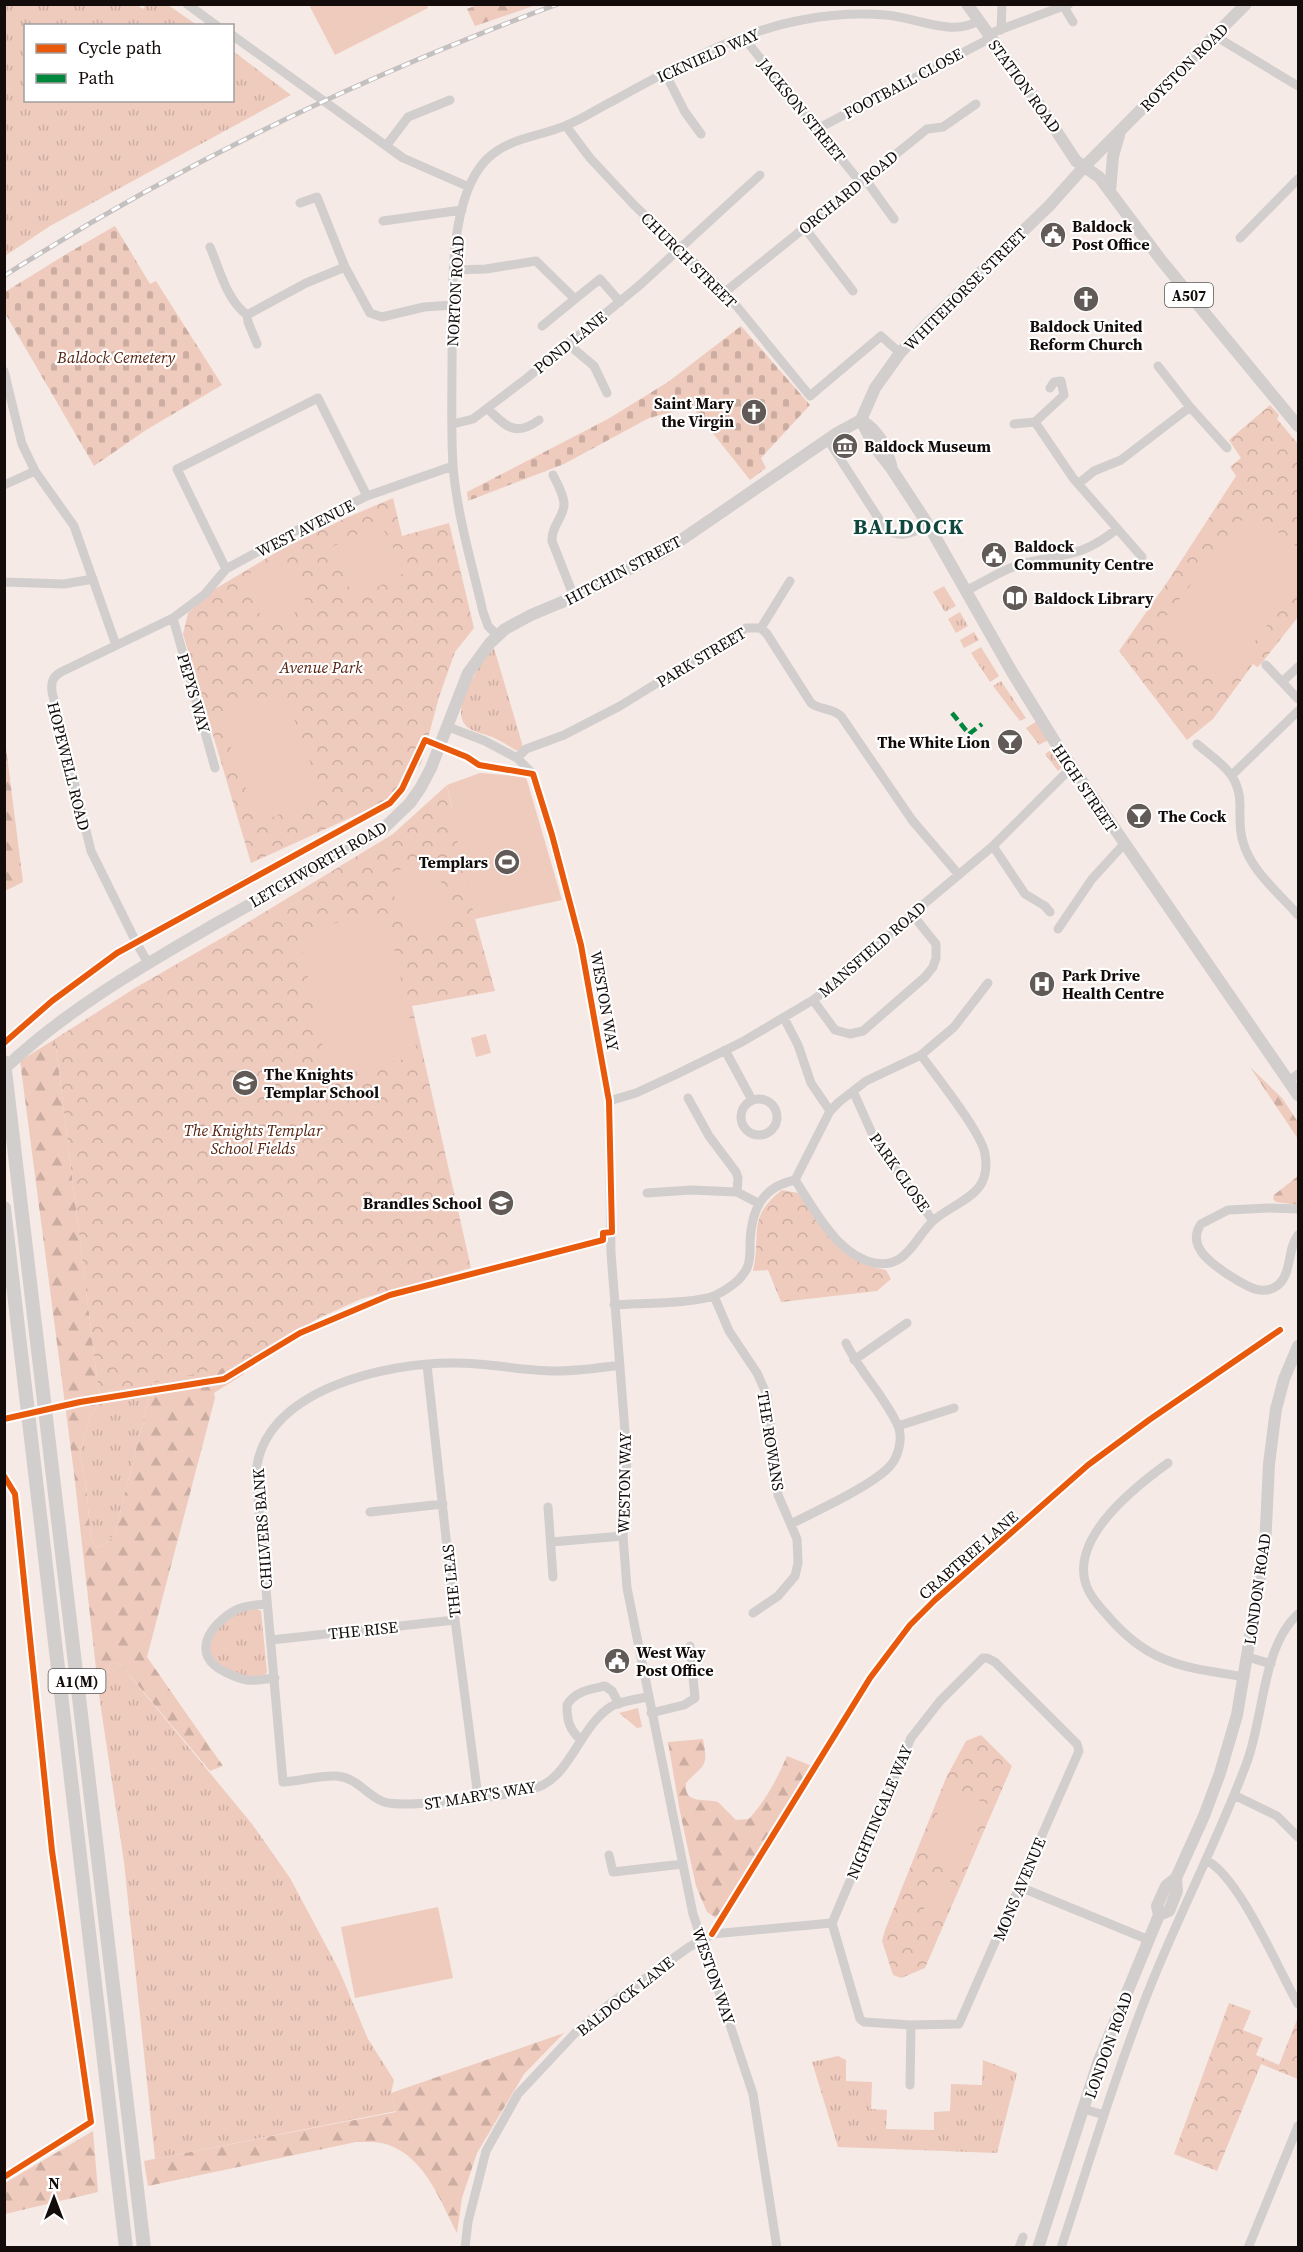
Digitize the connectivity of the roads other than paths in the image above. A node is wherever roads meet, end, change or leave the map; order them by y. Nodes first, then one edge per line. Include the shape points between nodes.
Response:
1 (187, 4) edge
2 (967, 4) edge
3 (1002, 4) edge
4 (1246, 4) edge
5 (1066, 6) edge
6 (1051, 8) edge
7 (978, 21) junction
8 (1073, 22) dead end
9 (214, 24) edge
10 (1001, 30) junction
11 (234, 36) edge
12 (989, 36) junction
13 (1215, 36) junction
14 (744, 38) junction
15 (665, 73) junction
16 (1299, 86) edge
17 (450, 100) dead end
18 (976, 104) dead end
19 (566, 126) junction
20 (817, 129) junction
21 (1121, 130) junction
22 (701, 134) dead end
23 (386, 146) junction
24 (1083, 168) junction
25 (760, 175) dead end
26 (1299, 179) edge
27 (862, 180) junction
28 (469, 187) junction
29 (1110, 192) junction
30 (327, 193) dead end
31 (317, 197) junction
32 (300, 203) dead end
33 (462, 210) junction
34 (894, 219) dead end
35 (383, 221) dead end
36 (804, 227) junction
37 (1240, 238) dead end
38 (210, 247) dead end
39 (681, 249) junction
40 (345, 267) junction
41 (454, 270) junction
42 (853, 291) dead end
43 (725, 292) junction
44 (575, 299) junction
45 (620, 302) junction
46 (453, 305) junction
47 (247, 315) junction
48 (542, 326) dead end
49 (570, 341) junction
50 (257, 344) dead end
51 (900, 353) junction
52 (1158, 366) dead end
53 (4, 371) edge
54 (1050, 388) dead end
55 (607, 393) dead end
56 (1190, 407) junction
57 (488, 409) junction
58 (539, 420) dead end
59 (861, 420) junction
60 (1035, 422) junction
61 (453, 424) junction
62 (1014, 424) dead end
63 (1299, 426) edge
64 (828, 440) junction
65 (1227, 448) dead end
66 (453, 466) junction
67 (35, 471) junction
68 (552, 474) dead end
69 (1078, 484) junction
70 (4, 485) edge
71 (367, 496) junction
72 (929, 526) junction
73 (1117, 529) junction
74 (1142, 557) dead end
75 (226, 569) junction
76 (93, 579) junction
77 (790, 581) dead end
78 (4, 582) edge
79 (966, 591) junction
80 (574, 597) junction
81 (172, 618) junction
82 (761, 628) junction
83 (497, 635) junction
84 (116, 645) junction
85 (1266, 665) dead end
86 (1299, 667) edge
87 (1283, 681) junction
88 (1299, 699) edge
89 (1299, 711) edge
90 (446, 726) junction
91 (1197, 744) dead end
92 (516, 758) junction
93 (1072, 766) junction
94 (215, 768) dead end
95 (1232, 775) junction
96 (1124, 844) junction
97 (993, 846) junction
98 (959, 875) junction
99 (250, 879) dead end
100 (1050, 912) dead end
101 (912, 914) junction
102 (1299, 915) edge
103 (1058, 929) dead end
104 (135, 942) junction
105 (148, 963) junction
106 (988, 983) dead end
107 (813, 1000) junction
108 (784, 1018) junction
109 (4, 1043) edge
110 (725, 1050) junction
111 (921, 1055) junction
112 (4, 1062) edge
113 (4, 1069) edge
114 (1294, 1077) edge
115 (852, 1091) junction
116 (1299, 1095) edge
117 (688, 1098) dead end
118 (752, 1100) junction
119 (609, 1101) junction
120 (830, 1111) junction
121 (795, 1180) junction
122 (737, 1192) junction
123 (647, 1193) dead end
124 (758, 1203) junction
125 (4, 1208) edge
126 (1299, 1209) edge
127 (933, 1221) junction
128 (1299, 1235) edge
129 (714, 1296) junction
130 (614, 1305) junction
131 (907, 1323) dead end
132 (846, 1343) dead end
133 (1299, 1346) edge
134 (854, 1360) junction
135 (427, 1365) junction
136 (620, 1365) junction
137 (954, 1408) dead end
138 (898, 1426) junction
139 (1168, 1463) dead end
140 (442, 1504) junction
141 (548, 1507) dead end
142 (370, 1512) dead end
143 (791, 1524) junction
144 (622, 1536) junction
145 (550, 1542) junction
146 (553, 1577) dead end
147 (267, 1604) junction
148 (753, 1613) dead end
149 (1299, 1614) edge
150 (455, 1620) junction
151 (272, 1640) junction
152 (690, 1646) dead end
153 (1248, 1658) junction
154 (1271, 1664) junction
155 (1245, 1677) junction
156 (274, 1678) junction
157 (648, 1697) junction
158 (619, 1704) junction
159 (651, 1713) junction
160 (581, 1740) junction
161 (1079, 1748) joint
162 (283, 1782) joint
163 (1234, 1795) junction
164 (478, 1797) junction
165 (1198, 1829) junction
166 (1216, 1836) junction
167 (1299, 1837) edge
168 (609, 1855) dead end
169 (1206, 1860) junction
170 (683, 1864) junction
171 (1020, 1887) junction
172 (832, 1923) junction
173 (700, 1940) junction
174 (1149, 1940) junction
175 (1299, 2004) edge
176 (911, 2025) junction
177 (910, 2085) dead end
178 (1084, 2109) junction
179 (1104, 2115) junction
180 (1299, 2126) edge
181 (1023, 2237) dead end
182 (126, 2247) edge
183 (144, 2247) edge
184 (465, 2247) edge
185 (777, 2247) edge
186 (1019, 2247) edge
187 (1038, 2247) edge
188 (1061, 2247) edge
189 (1248, 2247) edge

1 - 9 street
2 - 7 main road, STATION ROAD / A507
3 - 10 street
4 - 13 main road, ROYSTON ROAD
5 - 6 street, FOOTBALL CLOSE
5 - 8 street
6 - 10 street, FOOTBALL CLOSE
7 - 12 main road, STATION ROAD / A507
7 - 14 street, ICKNIELD WAY via 959,27 886,15 824,18 784,24
10 - 12 street, FOOTBALL CLOSE
11 - 23 street
12 - 20 street, FOOTBALL CLOSE
12 - 24 main road, STATION ROAD / A507
13 - 16 street
13 - 21 main road, ROYSTON ROAD
14 - 15 street, ICKNIELD WAY
14 - 20 street, JACKSON STREET
15 - 19 street, ICKNIELD WAY
15 - 22 street
17 - 23 street via 408,117
18 - 27 street, ORCHARD ROAD via 943,127 927,129
19 - 28 street, ICKNIELD WAY via 503,147 482,165
19 - 39 street, CHURCH STREET via 617,187
20 - 27 street, JACKSON STREET
21 - 24 main road, ROYSTON ROAD
21 - 29 main road, ROYSTON ROAD via 1115,142
23 - 28 street via 421,167
24 - 29 main road, A507 via 1099,177
24 - 51 main road, WHITEHORSE STREET
25 - 39 street, POND LANE
26 - 37 street
27 - 34 street, JACKSON STREET
27 - 36 street, ORCHARD ROAD
28 - 33 street, NORTON ROAD
29 - 63 main road, A507 via 1161,260
30 - 31 street
31 - 32 street
31 - 40 street
33 - 35 street
33 - 41 street, NORTON ROAD
36 - 42 street
36 - 43 street, ORCHARD ROAD
38 - 47 street via 229,293
39 - 43 street, CHURCH STREET
39 - 45 street, POND LANE
40 - 46 street via 364,306 375,316
40 - 47 street
41 - 44 street via 536,261
41 - 46 street, NORTON ROAD
43 - 51 street, CHURCH STREET via 810,396 881,336
44 - 45 street via 600,279
44 - 48 street
45 - 49 street, POND LANE
46 - 61 street, NORTON ROAD
47 - 50 street
49 - 55 street via 594,366
49 - 57 street, POND LANE
51 - 59 main road, WHITEHORSE STREET via 875,388
52 - 56 street
53 - 67 street via 20,437
54 - 60 street via 1061,381 1064,395
56 - 65 street
56 - 69 street via 1120,460 1089,474
57 - 58 street via 516,430 529,428
57 - 61 street, POND LANE via 473,419
59 - 64 main road, HITCHIN STREET
59 - 72 main road, HIGH STREET via 874,446
60 - 62 street
60 - 69 street
61 - 66 street, NORTON ROAD
64 - 72 street via 886,530 904,536
64 - 80 main road, HITCHIN STREET via 680,542
66 - 71 street, WEST AVENUE
66 - 83 street, NORTON ROAD via 483,612 488,626
67 - 70 street
67 - 76 street via 74,526
68 - 80 street via 564,507 551,534 552,541
69 - 73 street
71 - 75 street, WEST AVENUE
71 - 75 street via 318,398 177,469
72 - 79 main road, HIGH STREET
73 - 74 street
73 - 79 street via 1082,551 1014,567
75 - 81 street, WEST AVENUE via 205,594
76 - 78 street via 64,584
76 - 84 street
77 - 82 street
79 - 93 main road, HIGH STREET
80 - 83 main road, HITCHIN STREET via 516,622
81 - 84 street, HOPEWELL ROAD
81 - 94 street, PEPYS WAY
82 - 92 street, PARK STREET via 746,628 620,706 564,735 526,748
82 - 98 street, PARK STREET via 811,703 841,716 912,820
83 - 90 main road, HITCHIN STREET via 468,673
84 - 104 street, HOPEWELL ROAD via 57,674 51,687 91,851
85 - 87 street
86 - 87 street
87 - 88 street
89 - 95 street
90 - 92 street, WESTON WAY
90 - 105 main road, LETCHWORTH ROAD via 421,787 396,818
91 - 95 street
92 - 119 street, WESTON WAY via 533,774 552,835 581,945
93 - 96 main road, HIGH STREET
93 - 97 street, MANSFIELD ROAD
95 - 102 street via 1239,793 1241,832 1247,852 1257,870
96 - 103 street via 1092,879
96 - 114 main road, HIGH STREET
97 - 98 street, MANSFIELD ROAD
97 - 100 street via 1025,894
98 - 101 street, MANSFIELD ROAD
99 - 104 street, LETCHWORTH ROAD
101 - 107 street, MANSFIELD ROAD
101 - 107 street via 936,944 933,967 869,1027 856,1033 835,1030
104 - 105 street
104 - 109 street, LETCHWORTH ROAD via 77,981
105 - 113 main road, LETCHWORTH ROAD via 89,1000
106 - 111 street via 954,1027
107 - 108 street, MANSFIELD ROAD
108 - 110 street, MANSFIELD ROAD
108 - 120 street via 812,1083
110 - 118 street
110 - 119 street, MANSFIELD ROAD via 636,1093
111 - 115 street
111 - 127 street via 978,1136 986,1165 984,1179 975,1193
112 - 183 highway, A1(M)
114 - 116 main road, HIGH STREET
115 - 120 street
115 - 127 street, PARK CLOSE via 881,1149
117 - 122 street via 709,1136 736,1172
118 - 118 street via 764,1099 776,1108 778,1120 767,1134 754,1134 742,1124 741,1111
119 - 130 street, WESTON WAY
120 - 121 street
121 - 124 street via 778,1185
121 - 127 street via 827,1227 863,1259 882,1264 897,1260
122 - 123 street
122 - 124 street
124 - 129 street via 747,1269 736,1283
125 - 182 highway, A1(M)
126 - 128 street via 1228,1210 1201,1224 1197,1236 1203,1256 1249,1288 1259,1290 1278,1285
129 - 130 street
129 - 143 street, THE ROWANS via 729,1331 767,1395 778,1495
130 - 136 street, WESTON WAY
131 - 134 street
132 - 134 street
133 - 153 main road, LONDON ROAD via 1284,1379 1273,1427 1264,1548
134 - 138 street
135 - 136 street, CHILVERS BANK via 476,1363 555,1371
135 - 140 street, THE LEAS
135 - 147 street, CHILVERS BANK via 370,1373 316,1394 284,1417 262,1446 256,1475
136 - 144 street, WESTON WAY via 627,1457
137 - 138 street
138 - 143 street via 897,1454 884,1472
139 - 155 street via 1134,1489 1096,1533 1084,1567 1087,1587 1121,1630 1152,1653 1182,1665
140 - 142 street
140 - 150 street, THE LEAS
141 - 145 street
143 - 148 street, THE ROWANS via 797,1539 795,1575 778,1596
144 - 145 street
144 - 157 street, WESTON WAY via 627,1588
145 - 146 street
147 - 151 street, CHILVERS BANK
147 - 156 street via 238,1609 221,1620 207,1638 206,1652 214,1666 239,1678
149 - 154 street, LONDON ROAD via 1282,1633
150 - 151 street, THE RISE
150 - 164 street, THE LEAS
151 - 156 street, CHILVERS BANK
152 - 159 street via 694,1698 684,1705
153 - 154 street
153 - 155 main road, LONDON ROAD
154 - 163 street, LONDON ROAD via 1254,1741
155 - 165 main road, LONDON ROAD via 1230,1742
156 - 162 street, CHILVERS BANK
157 - 158 street, ST MARY'S WAY
157 - 159 street, WESTON WAY
158 - 160 street, ST MARY'S WAY via 598,1718
158 - 160 street via 605,1686 569,1700 568,1723
159 - 170 street, WESTON WAY
160 - 164 street, ST MARY'S WAY via 546,1784
161 - 171 street, MONS AVENUE
161 - 172 street, NIGHTINGALE WAY via 995,1662 979,1660 911,1738
162 - 164 street, ST MARY'S WAY via 339,1776 361,1785 381,1801 401,1804
163 - 166 street, LONDON ROAD
163 - 167 street via 1277,1816
165 - 166 street
165 - 174 main road, LONDON ROAD via 1176,1878 1166,1886 1157,1906 1159,1915
166 - 169 street, LONDON ROAD
168 - 170 street via 612,1872
169 - 175 street via 1220,1870 1239,1895
169 - 179 street, LONDON ROAD via 1152,1981
170 - 173 street, WESTON WAY
171 - 174 street
171 - 176 street, MONS AVENUE via 963,2020 953,2026
172 - 173 street via 712,1934
172 - 176 street via 860,2019 871,2024
173 - 184 street, BALDOCK LANE via 578,2030 518,2094 486,2151
173 - 185 street, WESTON WAY via 753,2094
174 - 178 main road, LONDON ROAD via 1098,2063
176 - 177 street
178 - 179 street, LONDON ROAD
178 - 187 main road, LONDON ROAD
179 - 188 street, LONDON ROAD
180 - 189 street
181 - 186 street

